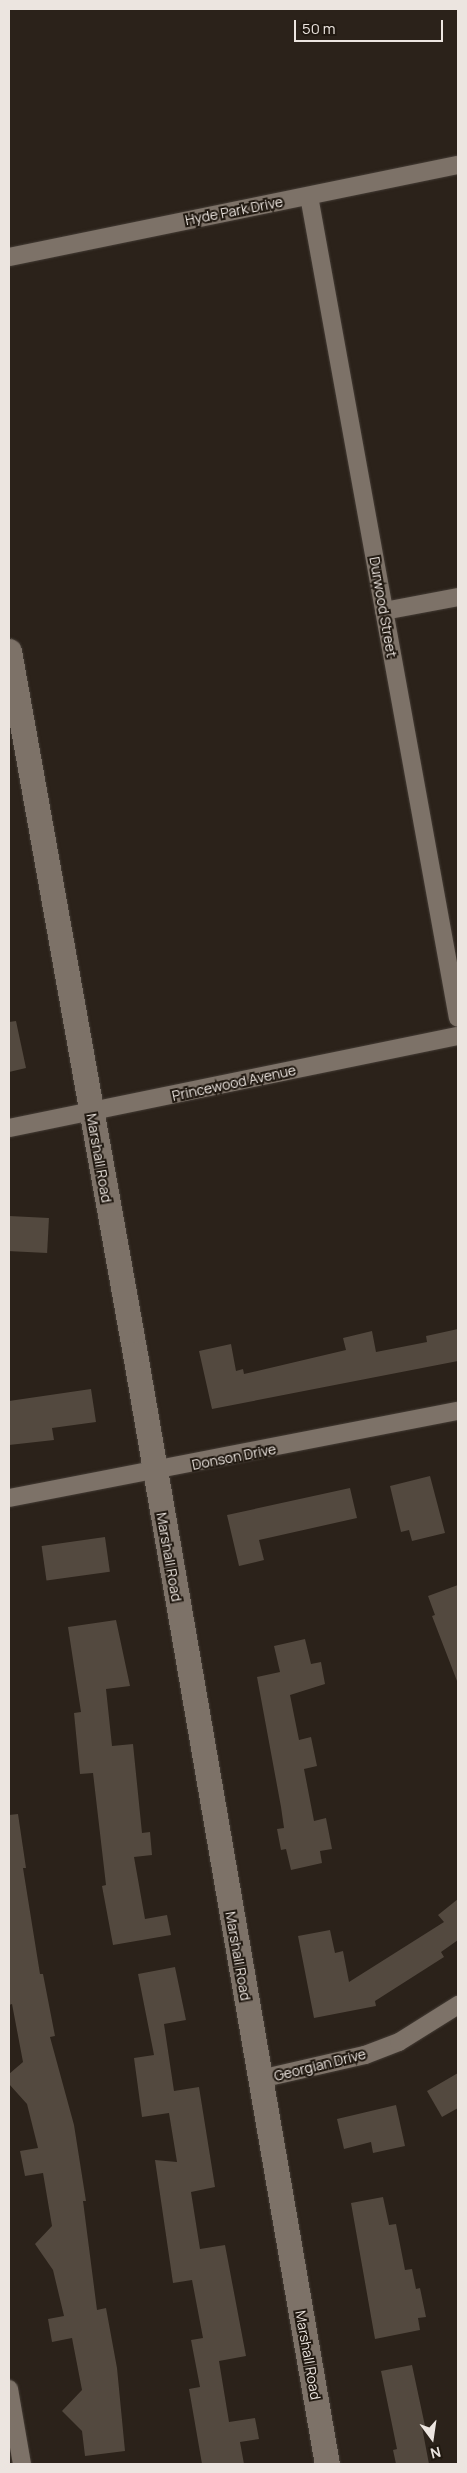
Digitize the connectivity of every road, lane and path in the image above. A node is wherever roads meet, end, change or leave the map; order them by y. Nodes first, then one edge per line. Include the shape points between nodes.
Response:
1 (458, 166) edge
2 (309, 196) junction
3 (9, 257) edge
4 (458, 597) edge
5 (384, 611) junction
6 (9, 651) edge
7 (458, 1018) edge
8 (458, 1036) edge
9 (91, 1113) junction
10 (9, 1128) edge
11 (458, 1412) edge
12 (155, 1472) junction
13 (9, 1498) edge
14 (458, 2005) edge
15 (260, 2079) junction
16 (9, 2389) edge
17 (22, 2464) edge
18 (327, 2464) edge

1 - 2 street, Hyde Park Drive
2 - 3 street, Hyde Park Drive
2 - 5 street, Durwood Street
4 - 5 street
5 - 7 street, Durwood Street
6 - 9 street, Marshall Road
8 - 9 street, Princewood Avenue
9 - 10 street, Princewood Avenue
9 - 12 street, Marshall Road
11 - 12 street, Donson Drive
12 - 13 street, Donson Drive
12 - 15 street, Marshall Road
14 - 15 street, Georgian Drive via 399,2042 365,2055
15 - 18 street, Marshall Road
16 - 17 street

